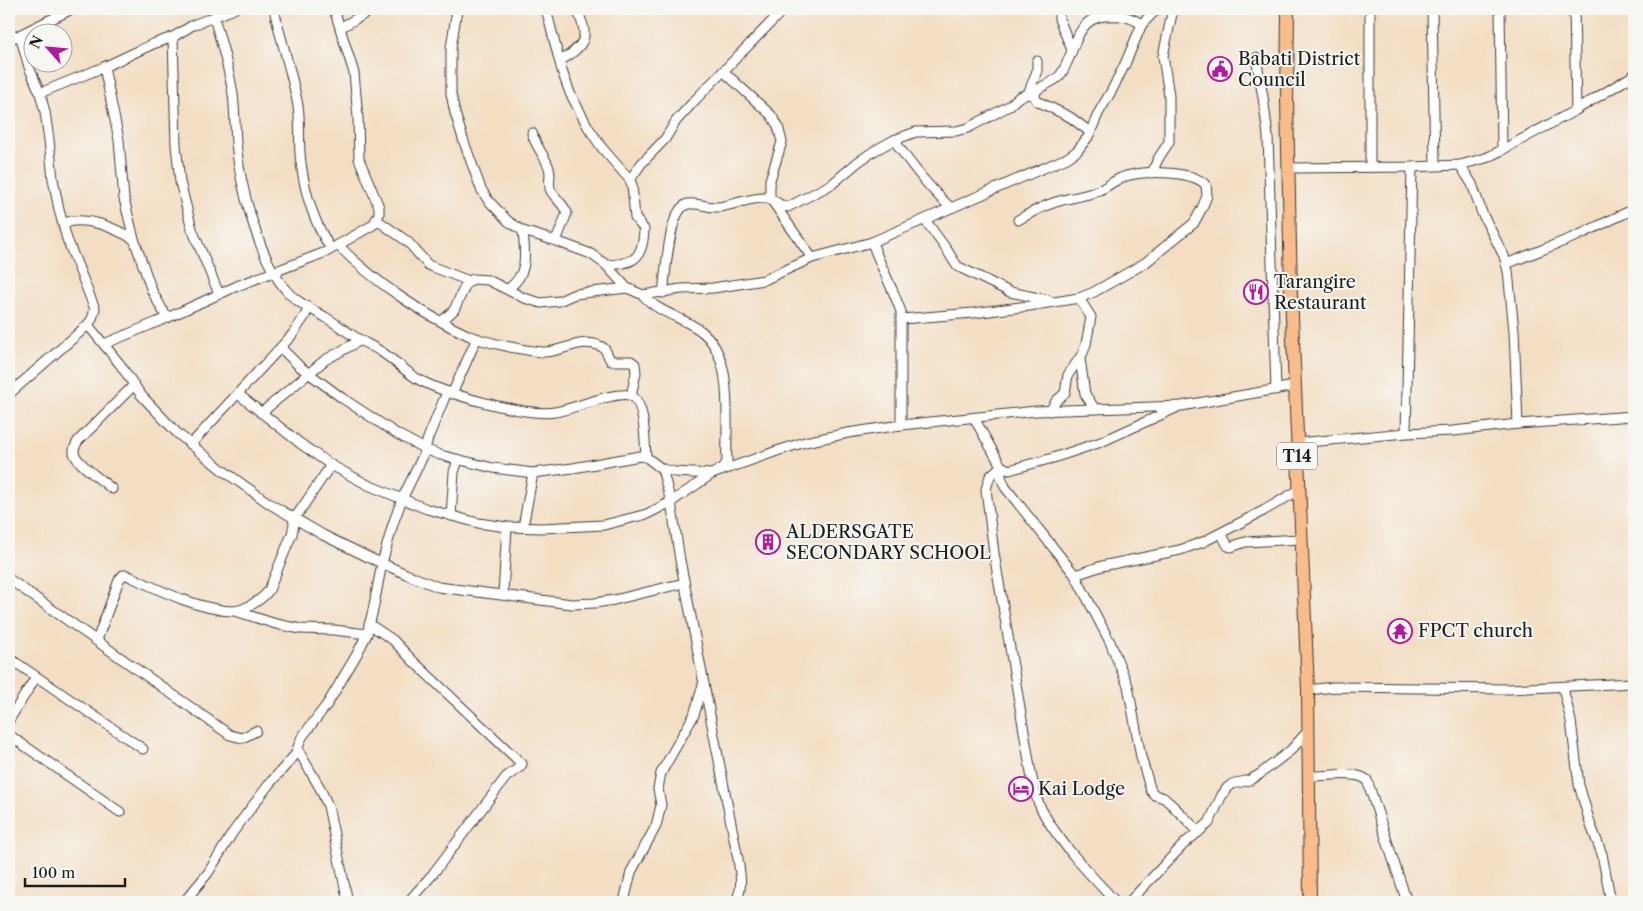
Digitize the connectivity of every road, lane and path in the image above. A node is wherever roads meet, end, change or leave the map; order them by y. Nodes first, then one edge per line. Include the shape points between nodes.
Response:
1 (72, 9) edge
2 (234, 9) edge
3 (274, 9) edge
4 (334, 9) edge
5 (373, 9) edge
6 (457, 9) edge
7 (546, 9) edge
8 (577, 9) edge
9 (784, 9) edge
10 (1059, 9) edge
11 (1157, 9) edge
12 (1173, 9) edge
13 (1288, 9) edge
14 (1370, 9) edge
15 (1432, 9) edge
16 (1500, 9) edge
17 (1574, 9) edge
18 (1123, 12) edge
19 (214, 17) junction
20 (1142, 24) junction
21 (340, 28) junction
22 (20, 35) junction
23 (173, 37) junction
24 (9, 40) edge
25 (1072, 50) junction
26 (1256, 58) dead end
27 (560, 61) junction
28 (1037, 61) dead end
29 (104, 67) junction
30 (723, 71) junction
31 (1634, 75) edge
32 (40, 93) junction
33 (1031, 94) junction
34 (1576, 110) junction
35 (532, 132) dead end
36 (1090, 132) junction
37 (894, 140) junction
38 (1502, 150) junction
39 (1434, 165) junction
40 (1460, 165) junction
41 (1370, 166) junction
42 (1412, 167) junction
43 (1289, 168) junction
44 (1152, 173) junction
45 (630, 180) junction
46 (770, 198) junction
47 (951, 208) junction
48 (1634, 209) edge
49 (377, 220) junction
50 (925, 220) junction
51 (1018, 220) dead end
52 (63, 223) junction
53 (523, 231) junction
54 (134, 239) junction
55 (556, 241) junction
56 (872, 242) junction
57 (334, 247) junction
58 (812, 258) junction
59 (1506, 264) junction
60 (606, 266) junction
61 (274, 272) junction
62 (469, 281) junction
63 (626, 288) junction
64 (508, 289) junction
65 (663, 293) junction
66 (219, 294) junction
67 (643, 295) junction
68 (1079, 298) junction
69 (1058, 301) junction
70 (308, 308) junction
71 (167, 318) junction
72 (902, 319) junction
73 (442, 321) junction
74 (88, 324) junction
75 (477, 338) junction
76 (361, 340) junction
77 (104, 344) junction
78 (281, 348) junction
79 (1080, 358) junction
80 (309, 373) junction
81 (134, 385) junction
82 (1295, 386) junction
83 (1276, 390) junction
84 (450, 393) junction
85 (9, 394) edge
86 (238, 394) junction
87 (631, 396) junction
88 (1181, 406) junction
89 (1095, 409) junction
90 (1050, 411) junction
91 (261, 413) junction
92 (1634, 416) edge
93 (974, 418) junction
94 (1518, 424) junction
95 (901, 426) junction
96 (1406, 432) junction
97 (1297, 443) junction
98 (191, 444) junction
99 (425, 449) junction
100 (646, 457) junction
101 (458, 460) junction
102 (331, 465) junction
103 (1000, 466) junction
104 (662, 469) junction
105 (533, 473) junction
106 (712, 474) junction
107 (112, 489) dead end
108 (1299, 490) junction
109 (402, 499) junction
110 (671, 502) junction
111 (451, 516) junction
112 (294, 517) junction
113 (507, 527) junction
114 (523, 527) junction
115 (1221, 533) junction
116 (1301, 539) junction
117 (382, 563) junction
118 (1074, 575) junction
119 (9, 579) edge
120 (684, 583) junction
121 (503, 594) junction
122 (235, 611) junction
123 (369, 624) junction
124 (366, 634) junction
125 (97, 640) junction
126 (9, 658) edge
127 (36, 677) junction
128 (704, 682) junction
129 (1634, 683) edge
130 (1563, 688) junction
131 (1308, 690) junction
132 (9, 720) edge
133 (1309, 730) junction
134 (256, 731) dead end
135 (9, 735) edge
136 (143, 749) dead end
137 (298, 750) junction
138 (1308, 776) junction
139 (120, 812) dead end
140 (1199, 832) junction
141 (1139, 898) edge
142 (347, 899) edge
143 (184, 902) edge
144 (358, 902) edge
145 (408, 902) edge
146 (624, 902) edge
147 (737, 902) edge
148 (1116, 902) edge
149 (1128, 902) edge
150 (1310, 902) edge
151 (1407, 902) edge
152 (1611, 902) edge

1 - 22 street
2 - 19 street
3 - 57 street via 298,107 301,162 311,210 322,234
4 - 21 street
5 - 21 street
6 - 53 street via 450,81 454,113 481,188 498,212
7 - 27 street
8 - 27 street via 584,38
9 - 30 street
10 - 25 street via 1058,20
11 - 20 street
12 - 44 street via 1162,56 1169,96 1169,142
13 - 43 highway, T14
14 - 41 street
15 - 39 street
16 - 38 street
17 - 34 street
18 - 20 street
18 - 25 street via 1091,19
19 - 23 street
19 - 61 street via 233,96 241,178 263,249
20 - 36 street
21 - 49 street via 354,73 359,160 379,207
22 - 24 street
22 - 32 street
23 - 29 street
23 - 66 street via 180,182 192,229
25 - 33 street via 1060,76
26 - 83 street via 1268,136
27 - 45 street via 570,92 588,127
28 - 33 street
29 - 32 street
29 - 54 street via 119,140 124,199
30 - 45 street via 681,116
30 - 46 street via 771,115 781,134 782,142 770,180
31 - 34 street
32 - 52 street
33 - 36 street via 1037,101 1070,117
33 - 37 street via 1019,97 968,128 909,133
34 - 38 street
35 - 55 street via 551,172 549,186 568,213
36 - 47 street via 1077,151 1067,158
37 - 46 street via 811,196 786,207
37 - 47 street via 913,168
38 - 40 street
39 - 40 street
39 - 42 street
40 - 59 street via 1472,184
41 - 42 street
41 - 43 street
42 - 96 street
43 - 82 highway, T14
44 - 51 street via 1122,177 1098,191 1057,201
44 - 68 street via 1190,176 1206,185 1207,196 1194,223 1145,263
45 - 60 street via 635,218 645,231 634,260 623,265
46 - 58 street
46 - 65 street via 716,207 689,203 682,207 672,230
47 - 50 street
48 - 59 street
49 - 57 street via 365,231
49 - 62 street via 408,242 428,266
50 - 56 street
50 - 69 street via 959,268 1010,292
52 - 54 street via 71,220 102,224
52 - 74 street via 95,309
53 - 55 street
53 - 64 street via 522,276
54 - 71 street via 152,290
55 - 60 street via 591,254
56 - 58 street
56 - 72 street via 897,298
57 - 61 street
57 - 73 street
58 - 65 street via 764,280
59 - 94 street via 1514,331
60 - 63 street
61 - 66 street
61 - 70 street via 286,290
62 - 64 street via 480,279
62 - 73 street via 454,310
63 - 64 street via 575,294 560,301 540,303
63 - 67 street
65 - 67 street
66 - 71 street
67 - 106 street via 701,330 714,342 721,360 727,392 727,462
68 - 69 street
68 - 79 street via 1091,320
69 - 72 street
70 - 76 street
70 - 78 street
71 - 77 street
72 - 95 street
73 - 75 street
74 - 77 street
74 - 85 street
75 - 84 street
75 - 87 street via 544,352 578,344 601,346 611,361 635,364
76 - 80 street
76 - 84 street via 417,378
77 - 81 street
78 - 80 street
78 - 86 street
79 - 89 street via 1085,394
79 - 90 street via 1070,371 1065,393
80 - 91 street
80 - 99 street via 342,398
81 - 98 street via 171,427
81 - 107 street via 74,449 83,465
82 - 83 street
82 - 97 highway, T14
83 - 88 street
84 - 87 street via 544,412 615,396
84 - 99 street
86 - 91 street
86 - 98 street
87 - 100 street via 642,417
88 - 89 street
88 - 103 street via 1101,442 1053,458 1009,470
89 - 90 street
90 - 93 street
91 - 102 street
92 - 94 street
93 - 95 street
93 - 103 street
94 - 96 street
95 - 106 street via 806,442
96 - 97 street
97 - 108 highway, T14
98 - 112 street via 221,469
99 - 101 street
99 - 109 street
100 - 104 street
100 - 105 street
101 - 105 street
101 - 111 street
102 - 109 street via 368,486
102 - 112 street
103 - 118 street via 1005,487
103 - 148 street via 990,476 986,489 994,553 1038,803 1051,826
104 - 106 street
104 - 110 street
105 - 114 street
106 - 110 street
108 - 115 street
108 - 116 highway, T14
109 - 111 street
109 - 117 street
110 - 114 street via 647,514 604,525
110 - 120 street
111 - 113 street
112 - 117 street
112 - 122 street via 292,534 269,590
113 - 114 street
113 - 121 street
115 - 116 street via 1231,547 1254,541
115 - 118 street via 1180,550
116 - 131 highway, T14
117 - 121 street via 438,587
117 - 123 street
118 - 140 street via 1100,621 1128,686 1151,791 1164,798
119 - 125 street
120 - 121 street via 595,603 572,604
120 - 128 street
122 - 124 street via 301,629
122 - 125 street via 182,598 123,575
123 - 124 street
123 - 145 street via 393,640 522,764 506,777
124 - 137 street via 328,703 302,737
125 - 134 street via 230,735 242,738
126 - 127 street
127 - 132 street
127 - 136 street
128 - 146 street via 694,715 661,773 658,790 661,805 656,826 631,872
128 - 147 street via 738,859 741,883
129 - 130 street
130 - 131 street via 1334,687
130 - 152 street via 1571,721 1579,785 1602,854
131 - 133 highway, T14
133 - 138 highway, T14
133 - 140 street via 1291,750 1260,774 1227,788 1210,821
135 - 139 street
137 - 142 street via 328,806
137 - 143 street via 248,812 208,873
138 - 150 highway, T14
138 - 151 street via 1353,774 1367,780
140 - 141 street via 1185,843
141 - 149 street
142 - 144 street

